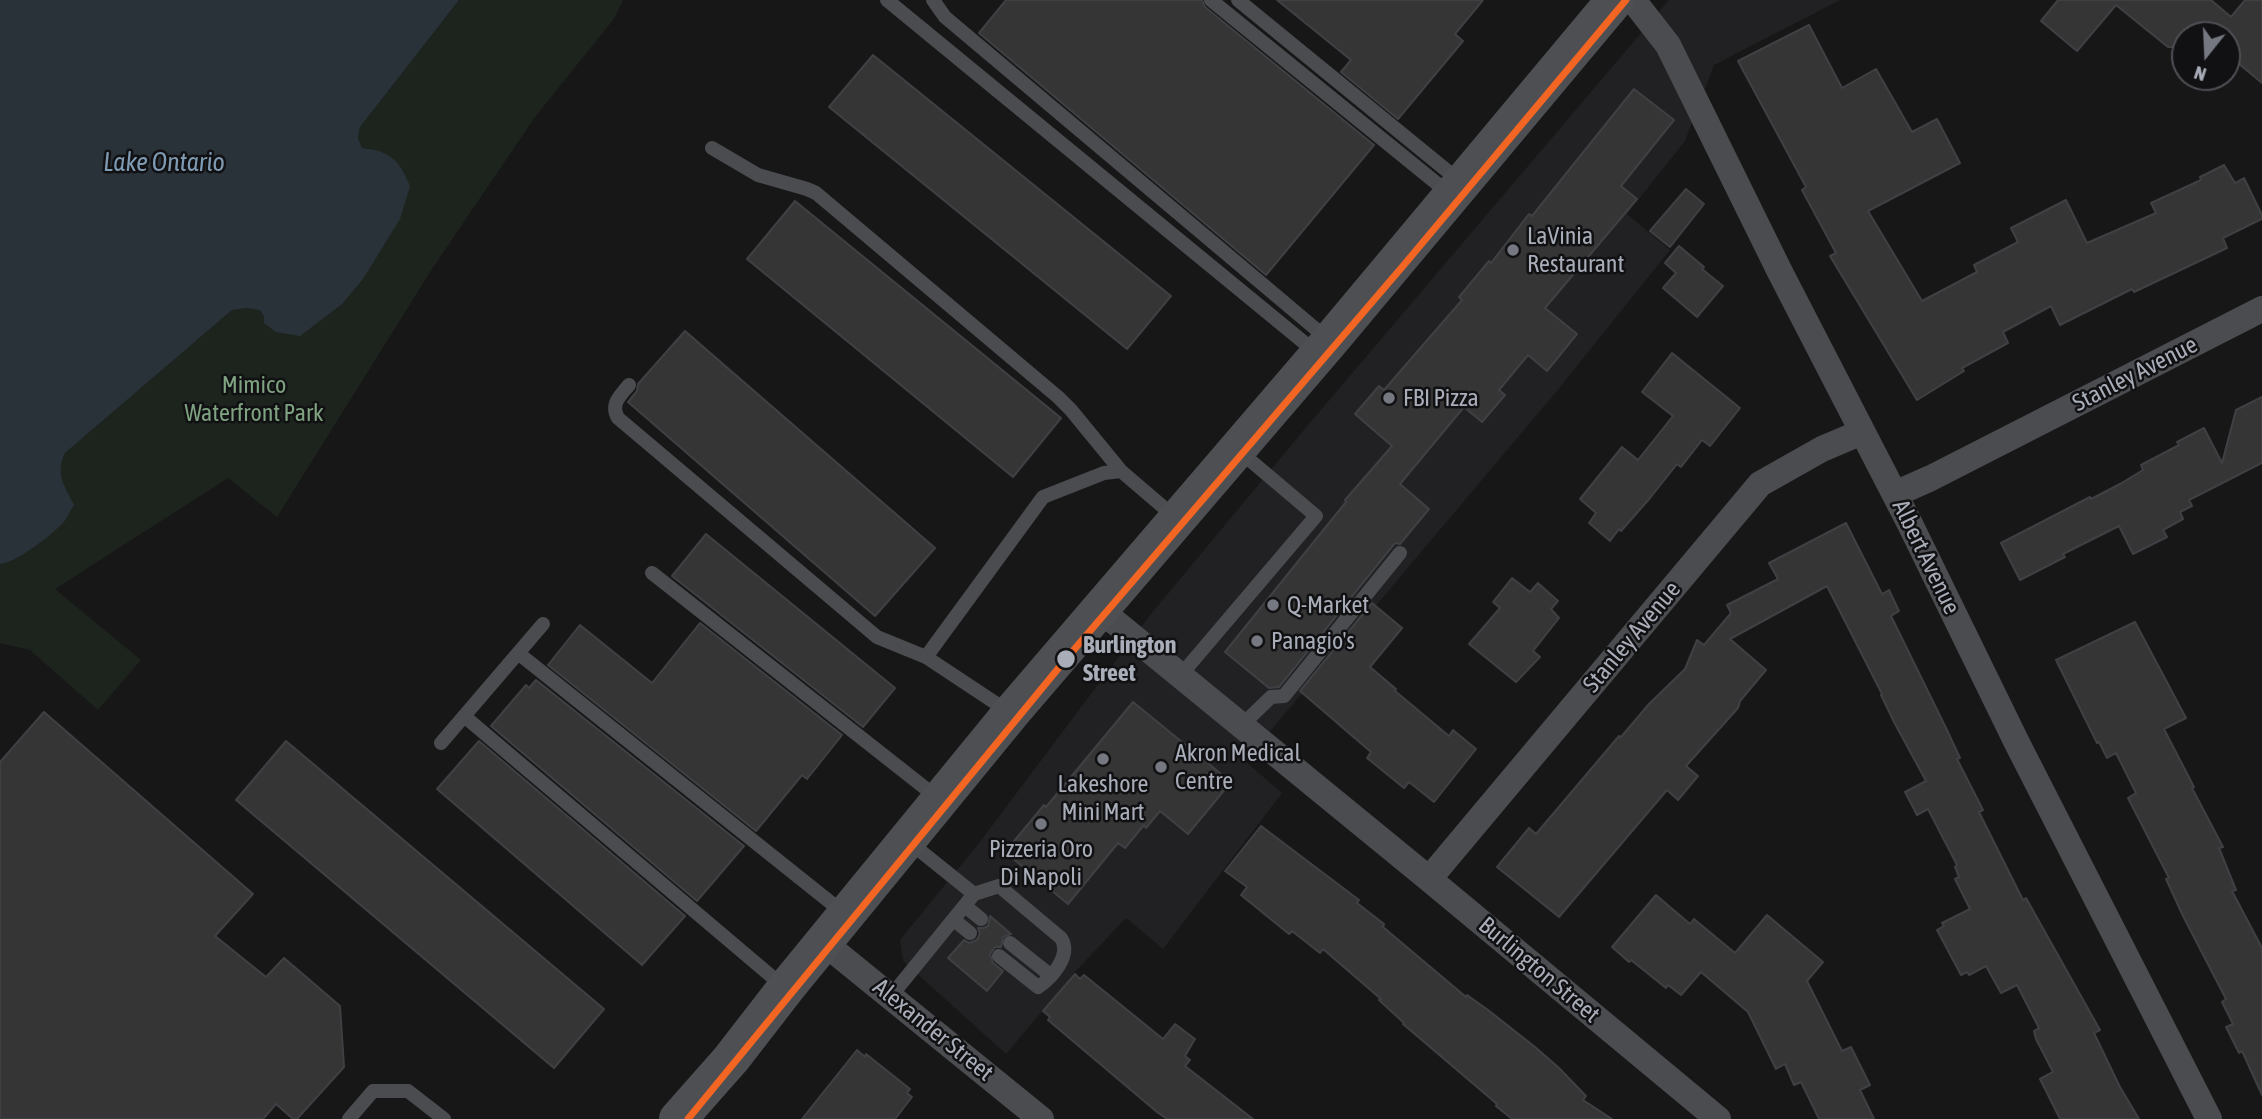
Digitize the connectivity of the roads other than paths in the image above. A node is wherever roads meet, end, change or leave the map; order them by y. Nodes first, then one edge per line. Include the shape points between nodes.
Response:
1 (887, 0) edge
2 (933, 0) edge
3 (1211, 0) edge
4 (1238, 0) edge
5 (1615, 0) edge
6 (1633, 0) edge
7 (712, 148) dead end
8 (1457, 190) junction
9 (2262, 309) edge
10 (1324, 347) junction
11 (629, 385) dead end
12 (1862, 432) junction
13 (1237, 449) junction
14 (1121, 471) junction
15 (1895, 494) junction
16 (1177, 519) junction
17 (1401, 553) dead end
18 (652, 573) dead end
19 (1099, 609) junction
20 (544, 624) dead end
21 (518, 653) junction
22 (926, 657) junction
23 (1180, 676) junction
24 (1011, 713) junction
25 (464, 716) junction
26 (1241, 726) junction
27 (441, 743) dead end
28 (940, 800) junction
29 (907, 840) junction
30 (1429, 879) junction
31 (974, 894) junction
32 (965, 906) junction
33 (981, 919) dead end
34 (954, 920) junction
35 (834, 928) junction
36 (970, 933) dead end
37 (1010, 943) dead end
38 (999, 956) dead end
39 (1050, 975) junction
40 (786, 988) junction
41 (891, 996) junction
42 (349, 1119) edge
43 (444, 1119) edge
44 (678, 1119) edge
45 (1041, 1119) edge
46 (1718, 1119) edge
47 (2208, 1119) edge

1 - 10 lane
2 - 10 lane via 945,17
3 - 8 lane
4 - 8 lane
5 - 8 main road
6 - 12 street, Albert Avenue via 1668,45
7 - 14 lane via 752,172 816,193 1058,397
8 - 10 main road
9 - 15 street, Stanley Avenue
10 - 13 main road
11 - 22 lane via 615,403 618,418 877,637
12 - 15 street, Albert Avenue
12 - 30 street, Stanley Avenue via 1760,484
13 - 16 main road
13 - 23 lane via 1316,516
14 - 16 lane
14 - 22 lane via 1043,497
15 - 47 street, Albert Avenue
16 - 19 main road
17 - 26 lane via 1284,696 1271,697
18 - 28 lane
19 - 23 street, Burlington Street
19 - 24 main road
20 - 21 lane
21 - 25 lane
21 - 35 lane
22 - 24 lane
23 - 26 street, Burlington Street
24 - 28 main road
25 - 27 lane
25 - 40 lane
26 - 30 street, Burlington Street
28 - 29 main road
29 - 31 lane
29 - 35 main road
30 - 46 street, Burlington Street
31 - 32 lane
31 - 39 lane via 999,886 1062,938 1063,959
32 - 33 lane
32 - 34 lane
34 - 36 lane
34 - 41 lane
35 - 40 main road
35 - 41 street, Alexander Street
37 - 39 lane
38 - 39 lane via 1038,987
40 - 44 main road
41 - 45 street, Alexander Street
42 - 43 lane via 373,1091 408,1091

